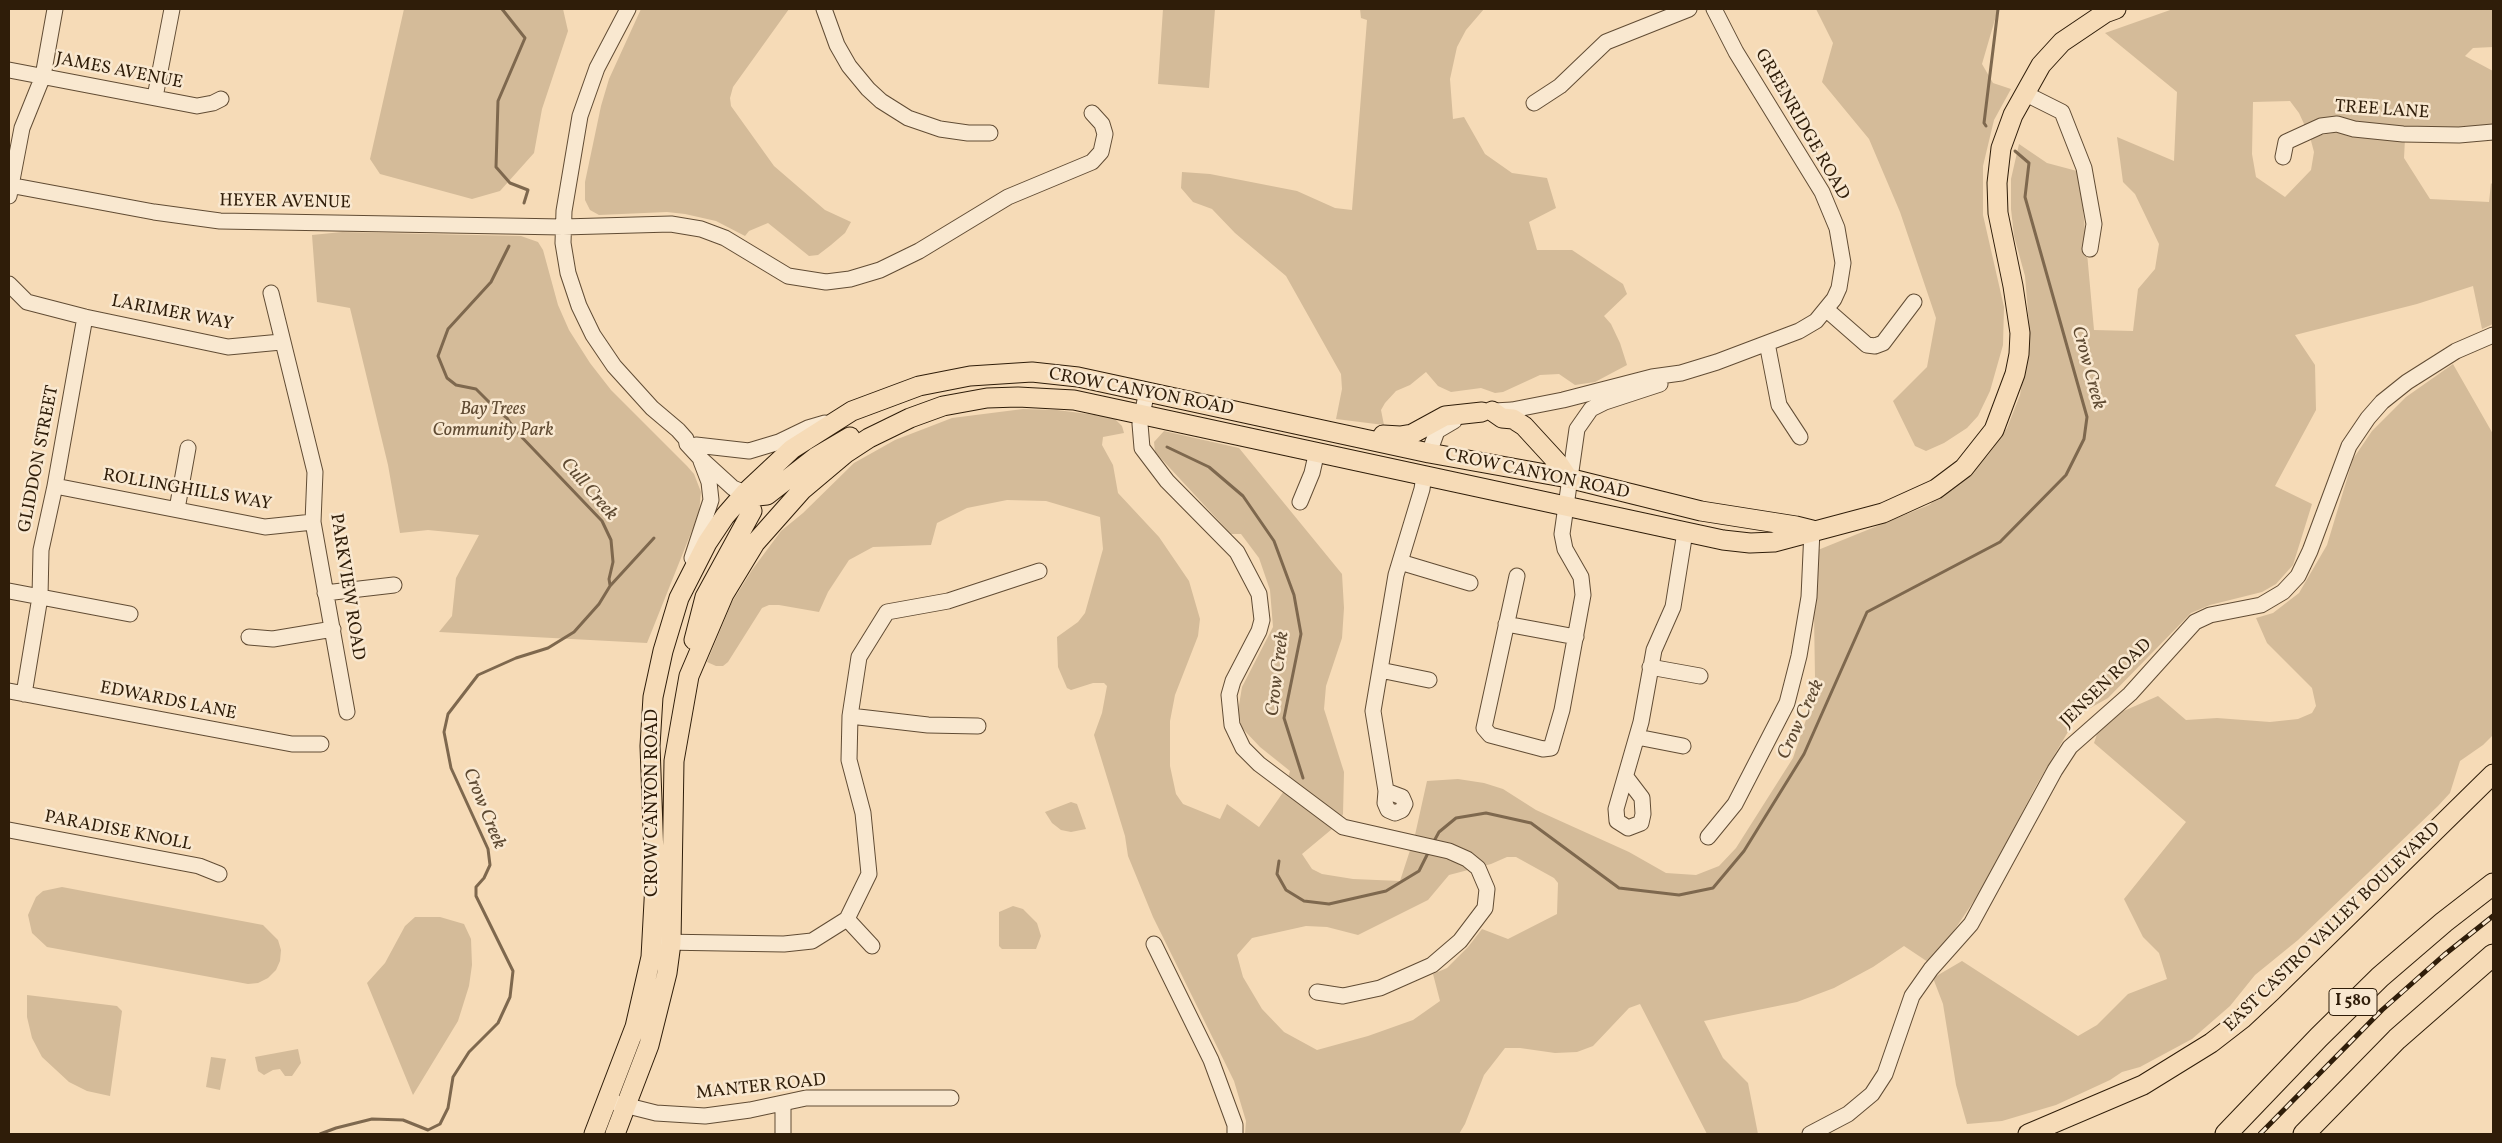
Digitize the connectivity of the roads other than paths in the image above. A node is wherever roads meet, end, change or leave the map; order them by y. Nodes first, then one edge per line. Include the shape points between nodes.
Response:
1 (55, 9) edge
2 (172, 9) edge
3 (628, 9) edge
4 (824, 9) edge
5 (1689, 9) edge
6 (1714, 9) edge
7 (2116, 9) edge
8 (9, 70) edge
9 (43, 76) junction
10 (2024, 93) junction
11 (155, 97) junction
12 (221, 99) dead end
13 (1534, 103) dead end
14 (1092, 113) dead end
15 (2493, 132) edge
16 (990, 133) dead end
17 (2283, 157) dead end
18 (9, 189) edge
19 (563, 227) junction
20 (2090, 249) dead end
21 (9, 284) edge
22 (271, 293) dead end
23 (1914, 302) dead end
24 (1827, 310) junction
25 (85, 317) junction
26 (2493, 335) edge
27 (282, 342) junction
28 (1767, 343) junction
29 (1681, 373) junction
30 (1147, 391) junction
31 (1487, 411) junction
32 (1142, 414) junction
33 (910, 418) junction
34 (838, 419) junction
35 (1341, 434) junction
36 (1800, 437) dead end
37 (694, 447) junction
38 (188, 448) dead end
39 (1317, 451) junction
40 (1429, 453) junction
41 (1424, 475) junction
42 (1568, 478) junction
43 (55, 486) junction
44 (745, 493) junction
45 (1634, 495) junction
46 (1300, 502) dead end
47 (1566, 506) junction
48 (177, 509) junction
49 (313, 522) junction
50 (1772, 523) junction
51 (1812, 530) junction
52 (1685, 532) junction
53 (1400, 562) junction
54 (1039, 571) dead end
55 (1517, 576) dead end
56 (1470, 583) dead end
57 (394, 585) dead end
58 (9, 591) edge
59 (325, 593) junction
60 (40, 597) junction
61 (679, 598) junction
62 (130, 614) dead end
63 (1506, 624) junction
64 (333, 629) junction
65 (249, 637) dead end
66 (1576, 637) junction
67 (1650, 667) junction
68 (1380, 670) junction
69 (689, 676) junction
70 (1700, 676) dead end
71 (1429, 680) dead end
72 (9, 691) edge
73 (24, 694) junction
74 (347, 712) dead end
75 (850, 716) junction
76 (978, 726) dead end
77 (1637, 737) junction
78 (321, 744) dead end
79 (1684, 746) dead end
80 (2493, 774) edge
81 (1626, 777) dead end
82 (1386, 791) dead end
83 (9, 830) edge
84 (1708, 837) dead end
85 (218, 874) dead end
86 (2493, 884) edge
87 (847, 920) junction
88 (652, 942) junction
89 (671, 943) junction
90 (1154, 944) dead end
91 (872, 946) dead end
92 (2493, 955) edge
93 (1317, 992) dead end
94 (951, 1098) dead end
95 (608, 1100) junction
96 (782, 1103) junction
97 (626, 1106) junction
98 (594, 1134) edge
99 (615, 1134) edge
100 (782, 1134) edge
101 (1235, 1134) edge
102 (1810, 1134) edge
103 (2028, 1134) edge
104 (2226, 1134) edge
105 (2304, 1134) edge

1 - 9 street
2 - 11 street
3 - 19 street via 587,94 572,153
4 - 16 street via 848,66 881,100 908,118 940,129
5 - 13 street via 1606,42 1560,86
6 - 24 street, GREENRIDGE ROAD via 1736,52 1822,192 1838,228 1843,254 1842,276 1840,288
7 - 10 main road, CROW CANYON ROAD via 2062,42 2041,65
8 - 9 street, JAMES AVENUE
9 - 11 street, JAMES AVENUE
9 - 18 street via 22,128
10 - 20 street via 2062,112 2084,168 2094,224
10 - 51 main road, CROW CANYON ROAD via 2001,148 1997,183 1998,213 2014,286 2020,333 2015,374 1994,430 1964,468 1936,490 1882,513
11 - 12 street, JAMES AVENUE via 197,106
14 - 19 street, HEYER AVENUE via 1102,124 1105,134 1101,152 1092,162 1008,197 919,251 880,270 850,279 813,282 788,276 725,238 685,226 657,223
15 - 17 street, TREE LANE via 2403,134 2337,124 2321,126 2286,142
18 - 19 street, HEYER AVENUE via 203,220
19 - 37 street via 565,259 572,289 593,334 614,366
21 - 25 street via 27,302
22 - 27 street, PARKVIEW ROAD
23 - 24 street via 1883,343 1875,346 1867,345
24 - 28 street, GREENRIDGE ROAD via 1799,331
25 - 27 street, LARIMER WAY via 228,347
25 - 43 street, GLIDDON STREET
26 - 102 street, JENSEN ROAD via 2456,352 2406,382 2368,418 2349,446 2298,576 2283,592 2260,605 2210,615 2195,622 2130,694 2070,747 1971,924 1931,968 1912,996 1885,1074 1872,1094 1848,1114
27 - 49 street, PARKVIEW ROAD via 315,472
28 - 29 street, GREENRIDGE ROAD
28 - 36 street via 1779,405
29 - 31 street, GREENRIDGE ROAD via 1652,377 1536,406
29 - 42 street, GREENRIDGE ROAD via 1671,381 1604,402 1592,410 1577,429
30 - 32 street
30 - 34 main road, CROW CANYON ROAD via 1078,377 1002,372 918,386
30 - 35 main road, CROW CANYON ROAD
31 - 35 main road via 1445,416 1412,434 1400,436
31 - 40 street, GREENRIDGE ROAD via 1471,419 1456,420 1437,431
31 - 42 main road via 1524,426
32 - 33 main road, CROW CANYON ROAD via 1074,400 1018,397 963,402
32 - 39 main road, CROW CANYON ROAD
32 - 93 street via 1142,448 1167,481 1237,552 1259,594 1262,620 1259,632 1229,695 1232,726 1243,748 1259,764 1344,827 1408,841 1467,859 1478,868 1487,889 1485,908 1460,941 1432,965 1380,988 1343,996
33 - 44 main road via 887,420 853,435 816,457 767,495
33 - 69 main road, CROW CANYON ROAD via 846,453 780,513 724,594
34 - 37 street via 749,451
34 - 44 main road, CROW CANYON ROAD via 792,449
35 - 40 main road, CROW CANYON ROAD
37 - 44 street via 740,481
37 - 61 street via 709,482 711,500
38 - 48 street
39 - 41 main road, CROW CANYON ROAD
39 - 46 street
40 - 41 main road
40 - 42 main road, CROW CANYON ROAD
41 - 47 main road, CROW CANYON ROAD
41 - 53 street
42 - 45 main road, CROW CANYON ROAD
42 - 47 street, GREENRIDGE ROAD
43 - 48 street, ROLLINGHILLS WAY
43 - 60 street, GLIDDON STREET via 41,550
44 - 61 main road, CROW CANYON ROAD via 707,543
44 - 69 main road via 752,511 705,597
45 - 50 main road, CROW CANYON ROAD via 1700,511
45 - 52 main road via 1644,506 1670,513
47 - 52 main road, CROW CANYON ROAD
47 - 66 street, GREENRIDGE ROAD via 1562,539 1583,586
48 - 49 street, ROLLINGHILLS WAY via 265,527
49 - 59 street, PARKVIEW ROAD
50 - 51 main road, CROW CANYON ROAD
50 - 52 main road via 1700,522
51 - 52 main road, CROW CANYON ROAD via 1774,542 1750,543
51 - 84 street via 1809,597 1787,703 1735,804
52 - 67 street via 1673,607 1659,635
53 - 56 street
53 - 68 street
54 - 75 street via 948,601 888,612 859,657
55 - 63 street
57 - 59 street
58 - 60 street
59 - 64 street, PARKVIEW ROAD
60 - 62 street
60 - 73 street, GLIDDON STREET
61 - 88 main road, CROW CANYON ROAD via 662,651 653,697 650,746 655,883
63 - 66 street
63 - 66 street, GREENRIDGE ROAD via 1484,728 1490,735 1543,749 1551,748
64 - 65 street via 273,640
64 - 74 street, PARKVIEW ROAD
67 - 70 street
67 - 77 street
68 - 71 street
68 - 82 street via 1373,711
69 - 89 main road, CROW CANYON ROAD via 674,761
72 - 73 street, EDWARDS LANE
73 - 78 street, EDWARDS LANE via 292,744
75 - 76 street via 928,725
75 - 87 street via 848,760 863,813 869,874
77 - 79 street
77 - 81 street
80 - 103 main road, EAST CASTRO VALLEY BOULEVARD via 2234,1025 2178,1065 2143,1085
83 - 85 street, PARADISE KNOLL via 199,866
86 - 104 highway, I 580 via 2380,977
87 - 89 street via 803,942 756,945
87 - 91 street
88 - 89 street
88 - 95 main road, CROW CANYON ROAD via 638,1017
89 - 97 main road, CROW CANYON ROAD via 656,1025
90 - 101 street via 1211,1060 1235,1125
92 - 105 highway via 2402,1034
94 - 96 street, MANTER ROAD via 806,1098
95 - 97 street, MANTER ROAD
95 - 98 main road, CROW CANYON ROAD
96 - 97 street, MANTER ROAD via 705,1116 656,1113
96 - 100 street
97 - 99 main road, CROW CANYON ROAD

